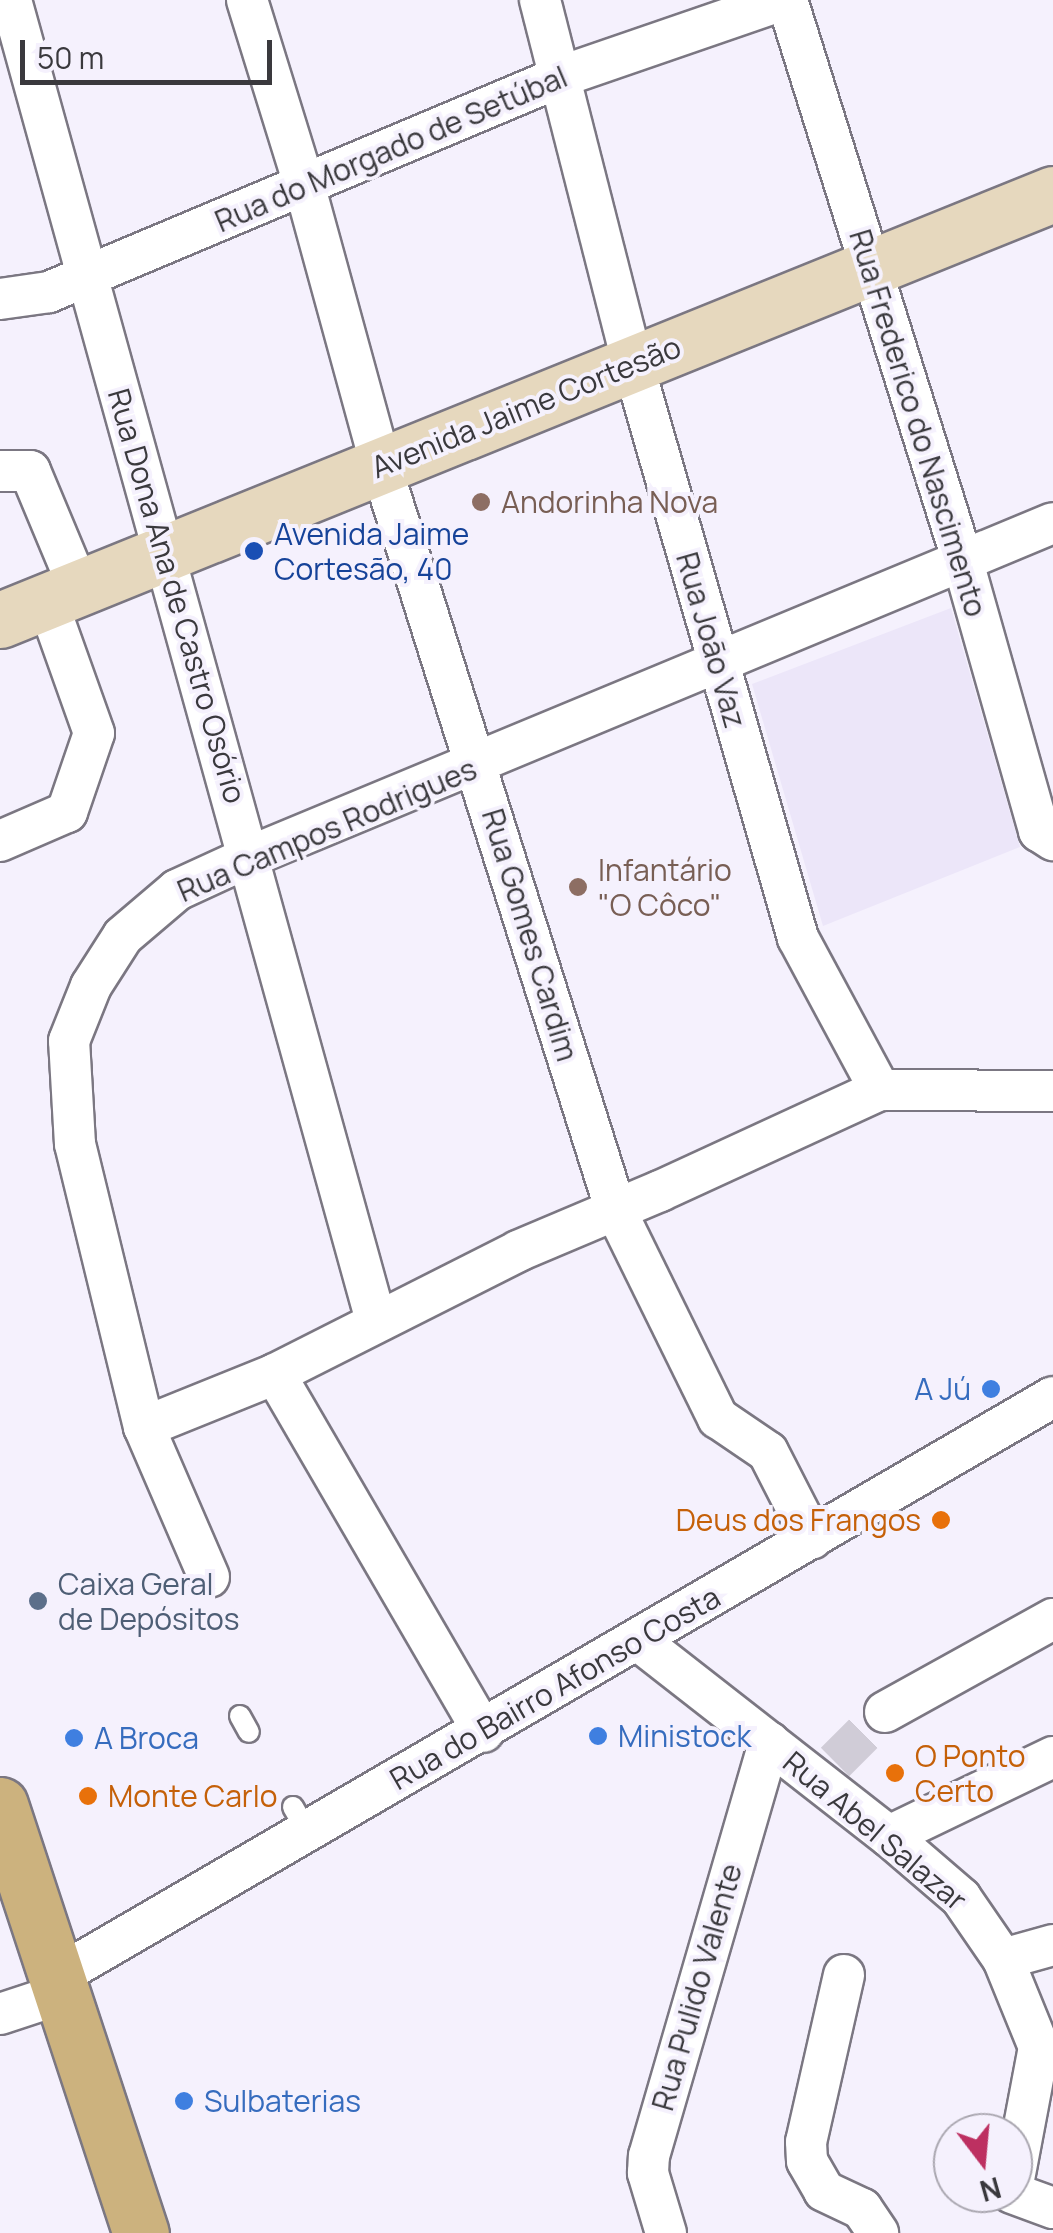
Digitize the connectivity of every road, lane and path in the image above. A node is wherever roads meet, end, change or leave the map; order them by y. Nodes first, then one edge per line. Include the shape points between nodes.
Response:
1 (11, 0) edge
2 (247, 0) edge
3 (540, 0) edge
4 (785, 0) edge
5 (562, 76) junction
6 (304, 184) junction
7 (1053, 194) edge
8 (870, 265) junction
9 (87, 277) junction
10 (0, 299) edge
11 (633, 364) junction
12 (382, 466) junction
13 (0, 470) edge
14 (1053, 523) edge
15 (162, 554) junction
16 (963, 562) junction
17 (42, 603) edge
18 (718, 666) junction
19 (477, 764) junction
20 (1053, 840) edge
21 (0, 841) edge
22 (251, 856) junction
23 (880, 1090) junction
24 (1053, 1091) edge
25 (616, 1211) junction
26 (376, 1320) junction
27 (275, 1374) junction
28 (1053, 1397) edge
29 (144, 1427) junction
30 (812, 1538) junction
31 (209, 1577) dead end
32 (1053, 1619) edge
33 (639, 1641) junction
34 (885, 1712) tunnel mouth
35 (483, 1732) junction
36 (769, 1742) junction
37 (1053, 1757) edge
38 (0, 1805) edge
39 (889, 1836) junction
40 (1053, 1945) edge
41 (1003, 1960) junction
42 (844, 1976) dead end
43 (58, 1986) junction
44 (0, 2014) edge
45 (1046, 2046) edge
46 (1030, 2113) edge
47 (141, 2233) edge
48 (666, 2233) edge
49 (878, 2233) edge

1 - 9 street, Rua Dona Ana de Castro Osório
2 - 6 street, Rua Gomes Cardim
3 - 5 street, Rua João Vaz
4 - 5 street, Rua do Morgado de Setúbal
4 - 8 street, Rua Frederico do Nascimento
5 - 6 street, Rua do Morgado de Setúbal
5 - 11 street, Rua João Vaz
6 - 9 street, Rua do Morgado de Setúbal
6 - 12 street, Rua Gomes Cardim
7 - 8 main road, Avenida Jaime Cortesão
8 - 11 main road, Avenida Jaime Cortesão
8 - 16 street, Rua Frederico do Nascimento
9 - 10 street, Rua do Morgado de Setúbal
9 - 15 street, Rua Dona Ana de Castro Osório
11 - 12 main road, Avenida Jaime Cortesão
11 - 18 street, Rua João Vaz
12 - 15 main road, Avenida Jaime Cortesão
12 - 19 street, Rua Gomes Cardim
13 - 17 street via 30,471
14 - 16 street, Rua Campos Rodrigues
15 - 17 main road, Avenida Jaime Cortesão
15 - 22 street, Rua Dona Ana de Castro Osório
16 - 18 street, Rua Campos Rodrigues
16 - 20 street, Rua Frederico do Nascimento via 1039,832
17 - 21 street via 94,733 67,812
18 - 19 street, Rua Campos Rodrigues
18 - 23 street, Rua João Vaz via 798,938
19 - 22 street, Rua Campos Rodrigues
19 - 25 street, Rua Gomes Cardim
22 - 26 street, Rua Dona Ana de Castro Osório
22 - 29 street, Rua Campos Rodrigues via 177,890 123,936 91,986 69,1041 75,1144
23 - 24 street
23 - 25 street
25 - 26 street
25 - 30 street, Rua Gomes Cardim via 718,1418 768,1452
26 - 27 street
27 - 29 street
27 - 35 street
28 - 30 street, Rua do Bairro Afonso Costa
29 - 31 street, Rua Campos Rodrigues
30 - 33 street, Rua do Bairro Afonso Costa
32 - 34 street
33 - 35 street, Rua do Bairro Afonso Costa
33 - 36 street, Rua Abel Salazar
35 - 43 street, Rua do Bairro Afonso Costa via 300,1819
36 - 39 street, Rua Abel Salazar via 826,1771
36 - 48 street, Rua Pulido Valente via 649,2156
37 - 39 street
38 - 43 main road
39 - 41 street, Rua Abel Salazar via 961,1898
40 - 41 street
41 - 45 street, Rua Abel Salazar
42 - 49 street via 806,2142 808,2161 824,2191 862,2209
43 - 44 street, Rua do Bairro Afonso Costa
43 - 47 main road
45 - 46 street, Rua Abel Salazar

